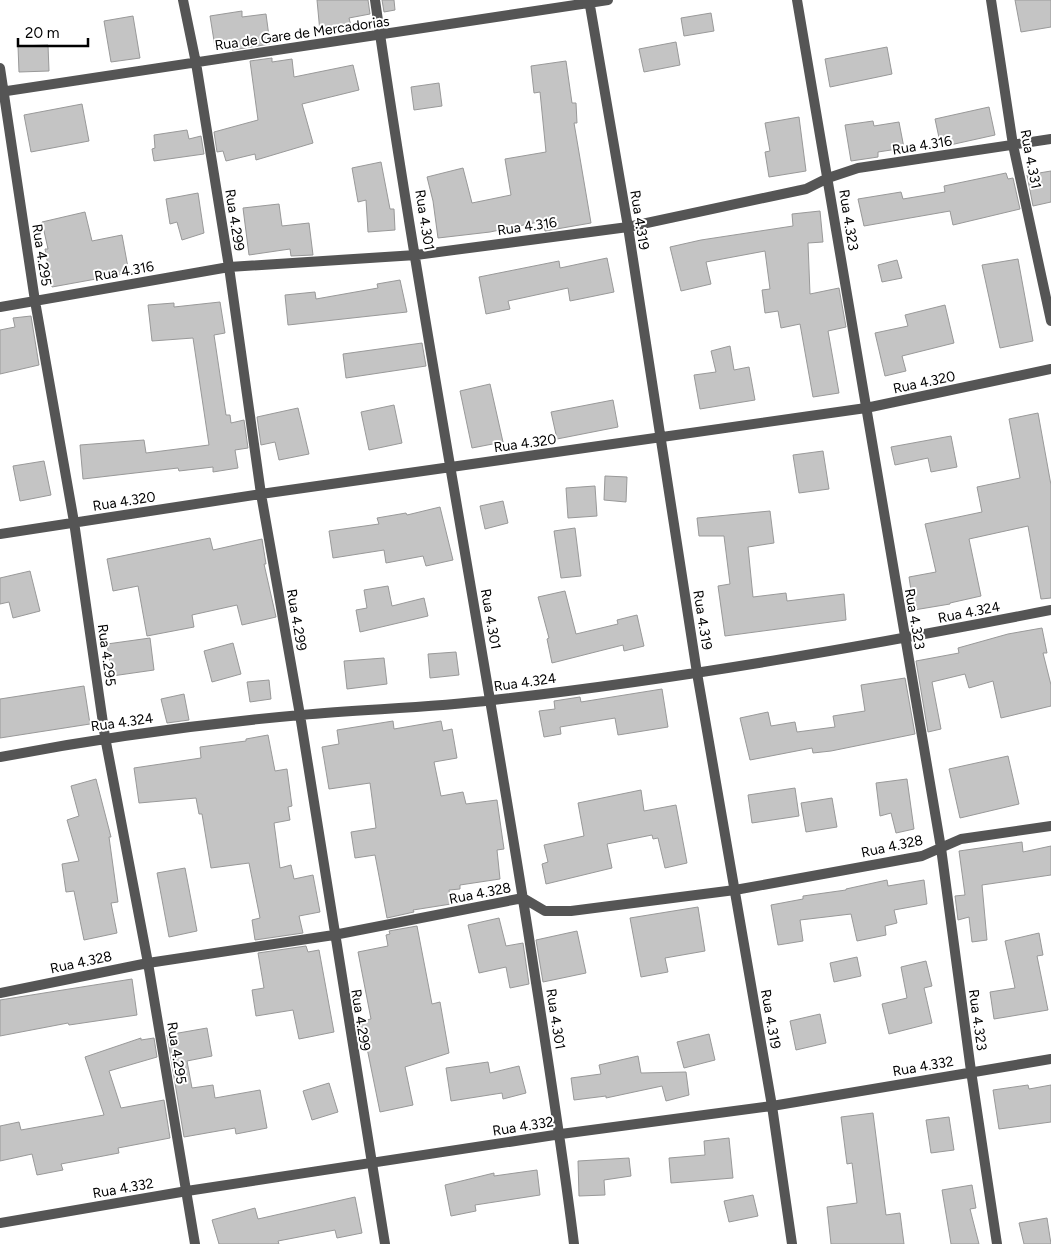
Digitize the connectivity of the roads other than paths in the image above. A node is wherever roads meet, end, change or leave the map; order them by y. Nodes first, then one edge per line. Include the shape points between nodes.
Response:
1 (184, 0) edge
2 (375, 0) edge
3 (608, 0) edge
4 (797, 0) edge
5 (992, 0) edge
6 (589, 2) edge
7 (380, 36) junction
8 (196, 63) junction
9 (0, 68) edge
10 (2, 92) edge
11 (1051, 139) edge
12 (1013, 145) junction
13 (828, 178) junction
14 (628, 227) junction
15 (416, 255) junction
16 (229, 267) junction
17 (35, 301) junction
18 (0, 307) edge
19 (1051, 321) edge
20 (1051, 369) edge
21 (866, 408) junction
22 (661, 439) junction
23 (450, 467) junction
24 (261, 494) junction
25 (74, 522) junction
26 (0, 534) edge
27 (1051, 610) edge
28 (904, 639) junction
29 (697, 673) junction
30 (491, 701) junction
31 (300, 715) junction
32 (105, 737) junction
33 (0, 757) edge
34 (1051, 826) edge
35 (941, 848) junction
36 (735, 890) junction
37 (523, 898) junction
38 (334, 935) junction
39 (148, 963) junction
40 (0, 993) edge
41 (1051, 1059) edge
42 (971, 1071) junction
43 (772, 1106) junction
44 (561, 1134) junction
45 (371, 1163) junction
46 (187, 1191) junction
47 (0, 1223) edge
48 (195, 1244) edge
49 (385, 1244) edge
50 (574, 1244) edge
51 (792, 1244) edge
52 (997, 1244) edge

1 - 8 street, Rua 4.299
2 - 7 street, Rua 4.301
3 - 6 street, Rua de Gare de Mercadorias
4 - 13 street, Rua 4.323
5 - 12 street, Rua 4.331
6 - 7 street, Rua de Gare de Mercadorias
6 - 14 street, Rua 4.319
7 - 8 street, Rua de Gare de Mercadorias
7 - 15 street, Rua 4.301
8 - 10 street, Rua de Gare de Mercadorias
8 - 16 street, Rua 4.299
9 - 10 street, Rua 4.295
10 - 17 street, Rua 4.295
11 - 12 street, Rua 4.316
12 - 13 street, Rua 4.316 via 858,168
12 - 19 street, Rua 4.331
13 - 14 street, Rua 4.316 via 806,190
13 - 21 street, Rua 4.323
14 - 15 street, Rua 4.316
14 - 22 street, Rua 4.319
15 - 16 street, Rua 4.316
15 - 23 street, Rua 4.301
16 - 17 street, Rua 4.316
16 - 24 street, Rua 4.299
17 - 18 street, Rua 4.316
17 - 25 street, Rua 4.295
20 - 21 street, Rua 4.320
21 - 22 street, Rua 4.320
21 - 28 street, Rua 4.323
22 - 23 street, Rua 4.320
22 - 29 street, Rua 4.319
23 - 24 street, Rua 4.320
23 - 30 street, Rua 4.301
24 - 25 street, Rua 4.320
24 - 31 street, Rua 4.299
25 - 26 street, Rua 4.320
25 - 32 street, Rua 4.295
27 - 28 street, Rua 4.324
28 - 29 street, Rua 4.324
28 - 35 street, Rua 4.323
29 - 30 street, Rua 4.324
29 - 36 street, Rua 4.319
30 - 31 street, Rua 4.324
30 - 37 street, Rua 4.301
31 - 32 street, Rua 4.324
31 - 38 street, Rua 4.299
32 - 33 street, Rua 4.324
32 - 39 street, Rua 4.295
34 - 35 street, Rua 4.328 via 961,839
35 - 36 street, Rua 4.328 via 922,856
35 - 42 street, Rua 4.323
36 - 37 street, Rua 4.328 via 571,911 546,911
36 - 43 street, Rua 4.319
37 - 38 street, Rua 4.328
37 - 44 street, Rua 4.301
38 - 39 street, Rua 4.328
38 - 45 street, Rua 4.299
39 - 40 street, Rua 4.328
39 - 46 street, Rua 4.295
41 - 42 street, Rua 4.332
42 - 43 street, Rua 4.332
42 - 52 street, Rua 4.323
43 - 44 street, Rua 4.332
43 - 51 street, Rua 4.319
44 - 45 street, Rua 4.332
44 - 50 street, Rua 4.301
45 - 46 street, Rua 4.332
45 - 49 street, Rua 4.299
46 - 47 street, Rua 4.332
46 - 48 street, Rua 4.295

